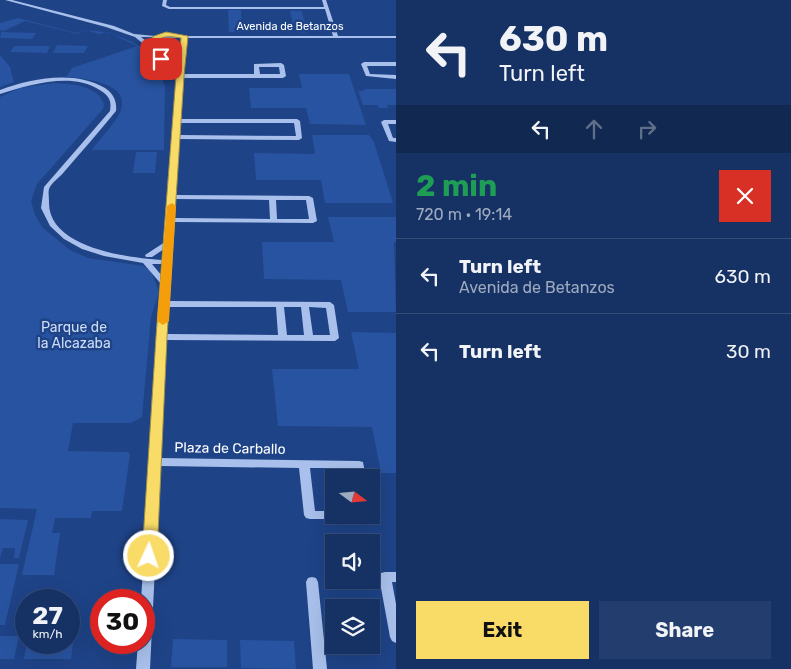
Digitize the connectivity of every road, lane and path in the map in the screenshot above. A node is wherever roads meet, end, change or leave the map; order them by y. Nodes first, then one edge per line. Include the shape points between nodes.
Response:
1 (6, 0) edge
2 (165, 0) edge
3 (324, 0) edge
4 (0, 2) edge
5 (327, 8) junction
6 (108, 26) junction
7 (166, 34) junction
8 (133, 35) junction
9 (185, 36) junction
10 (336, 36) junction
11 (156, 37) junction
12 (396, 37) edge
13 (149, 44) junction
14 (396, 64) edge
15 (268, 65) junction
16 (180, 76) junction
17 (257, 76) junction
18 (270, 76) junction
19 (396, 77) edge
20 (0, 92) edge
21 (178, 120) junction
22 (262, 121) junction
23 (278, 121) junction
24 (396, 122) edge
25 (177, 137) junction
26 (264, 138) junction
27 (280, 138) junction
28 (396, 140) edge
29 (172, 197) junction
30 (272, 198) junction
31 (171, 220) junction
32 (274, 221) junction
33 (168, 243) junction
34 (148, 259) junction
35 (167, 260) junction
36 (166, 286) junction
37 (164, 304) junction
38 (280, 305) junction
39 (305, 305) junction
40 (162, 337) junction
41 (283, 338) junction
42 (309, 338) junction
43 (155, 462) junction
44 (304, 464) junction
45 (331, 464) junction
46 (332, 469) edge
47 (360, 469) edge
48 (325, 515) edge
49 (396, 577) edge
50 (312, 582) dead end
51 (396, 637) edge
52 (143, 669) edge
53 (320, 669) edge

1 - 4 street
1 - 6 street, Avenida de Betanzos
2 - 5 street via 164,6 169,8
3 - 5 street
5 - 10 street
6 - 7 street, Avenida de Betanzos
6 - 8 street, Avenida de Betanzos
7 - 9 street, Avenida de Betanzos
7 - 11 street, Avenida de Betanzos
8 - 11 street, Avenida de Betanzos
8 - 13 street
9 - 10 street, Avenida de Betanzos
9 - 11 street, Avenida de Betanzos
9 - 16 street
10 - 12 street, Avenida de Betanzos
11 - 13 street
13 - 16 street via 171,71
14 - 19 street via 364,64 368,75
15 - 17 street via 256,65
15 - 18 street
15 - 18 street via 281,65 283,76
16 - 17 street
16 - 21 street
17 - 18 street
20 - 34 street via 32,82 70,80 97,87 112,97 113,111 46,188 43,203 49,220 70,240 96,251
21 - 22 street
21 - 25 street
22 - 23 street
22 - 26 street
23 - 27 street
23 - 27 street via 297,122 299,138
24 - 28 street via 384,122 391,140
25 - 26 street
25 - 29 street
26 - 27 street
29 - 30 street
29 - 31 street
30 - 32 street
30 - 32 street via 292,210
31 - 32 street
31 - 33 street
33 - 34 street
33 - 35 street
34 - 35 street
34 - 36 street
35 - 36 street
36 - 37 street
37 - 38 street
37 - 40 street
38 - 39 street
38 - 41 street
39 - 42 street
39 - 42 street via 330,305 335,338
40 - 41 street
40 - 43 street
41 - 42 street
43 - 44 street, Plaza de Carballo
43 - 52 street
44 - 45 street, Plaza de Carballo
44 - 48 street, Plaza de Carballo via 310,515
45 - 46 street
45 - 47 street, Plaza de Carballo via 359,465
49 - 51 street via 385,577
50 - 53 street

